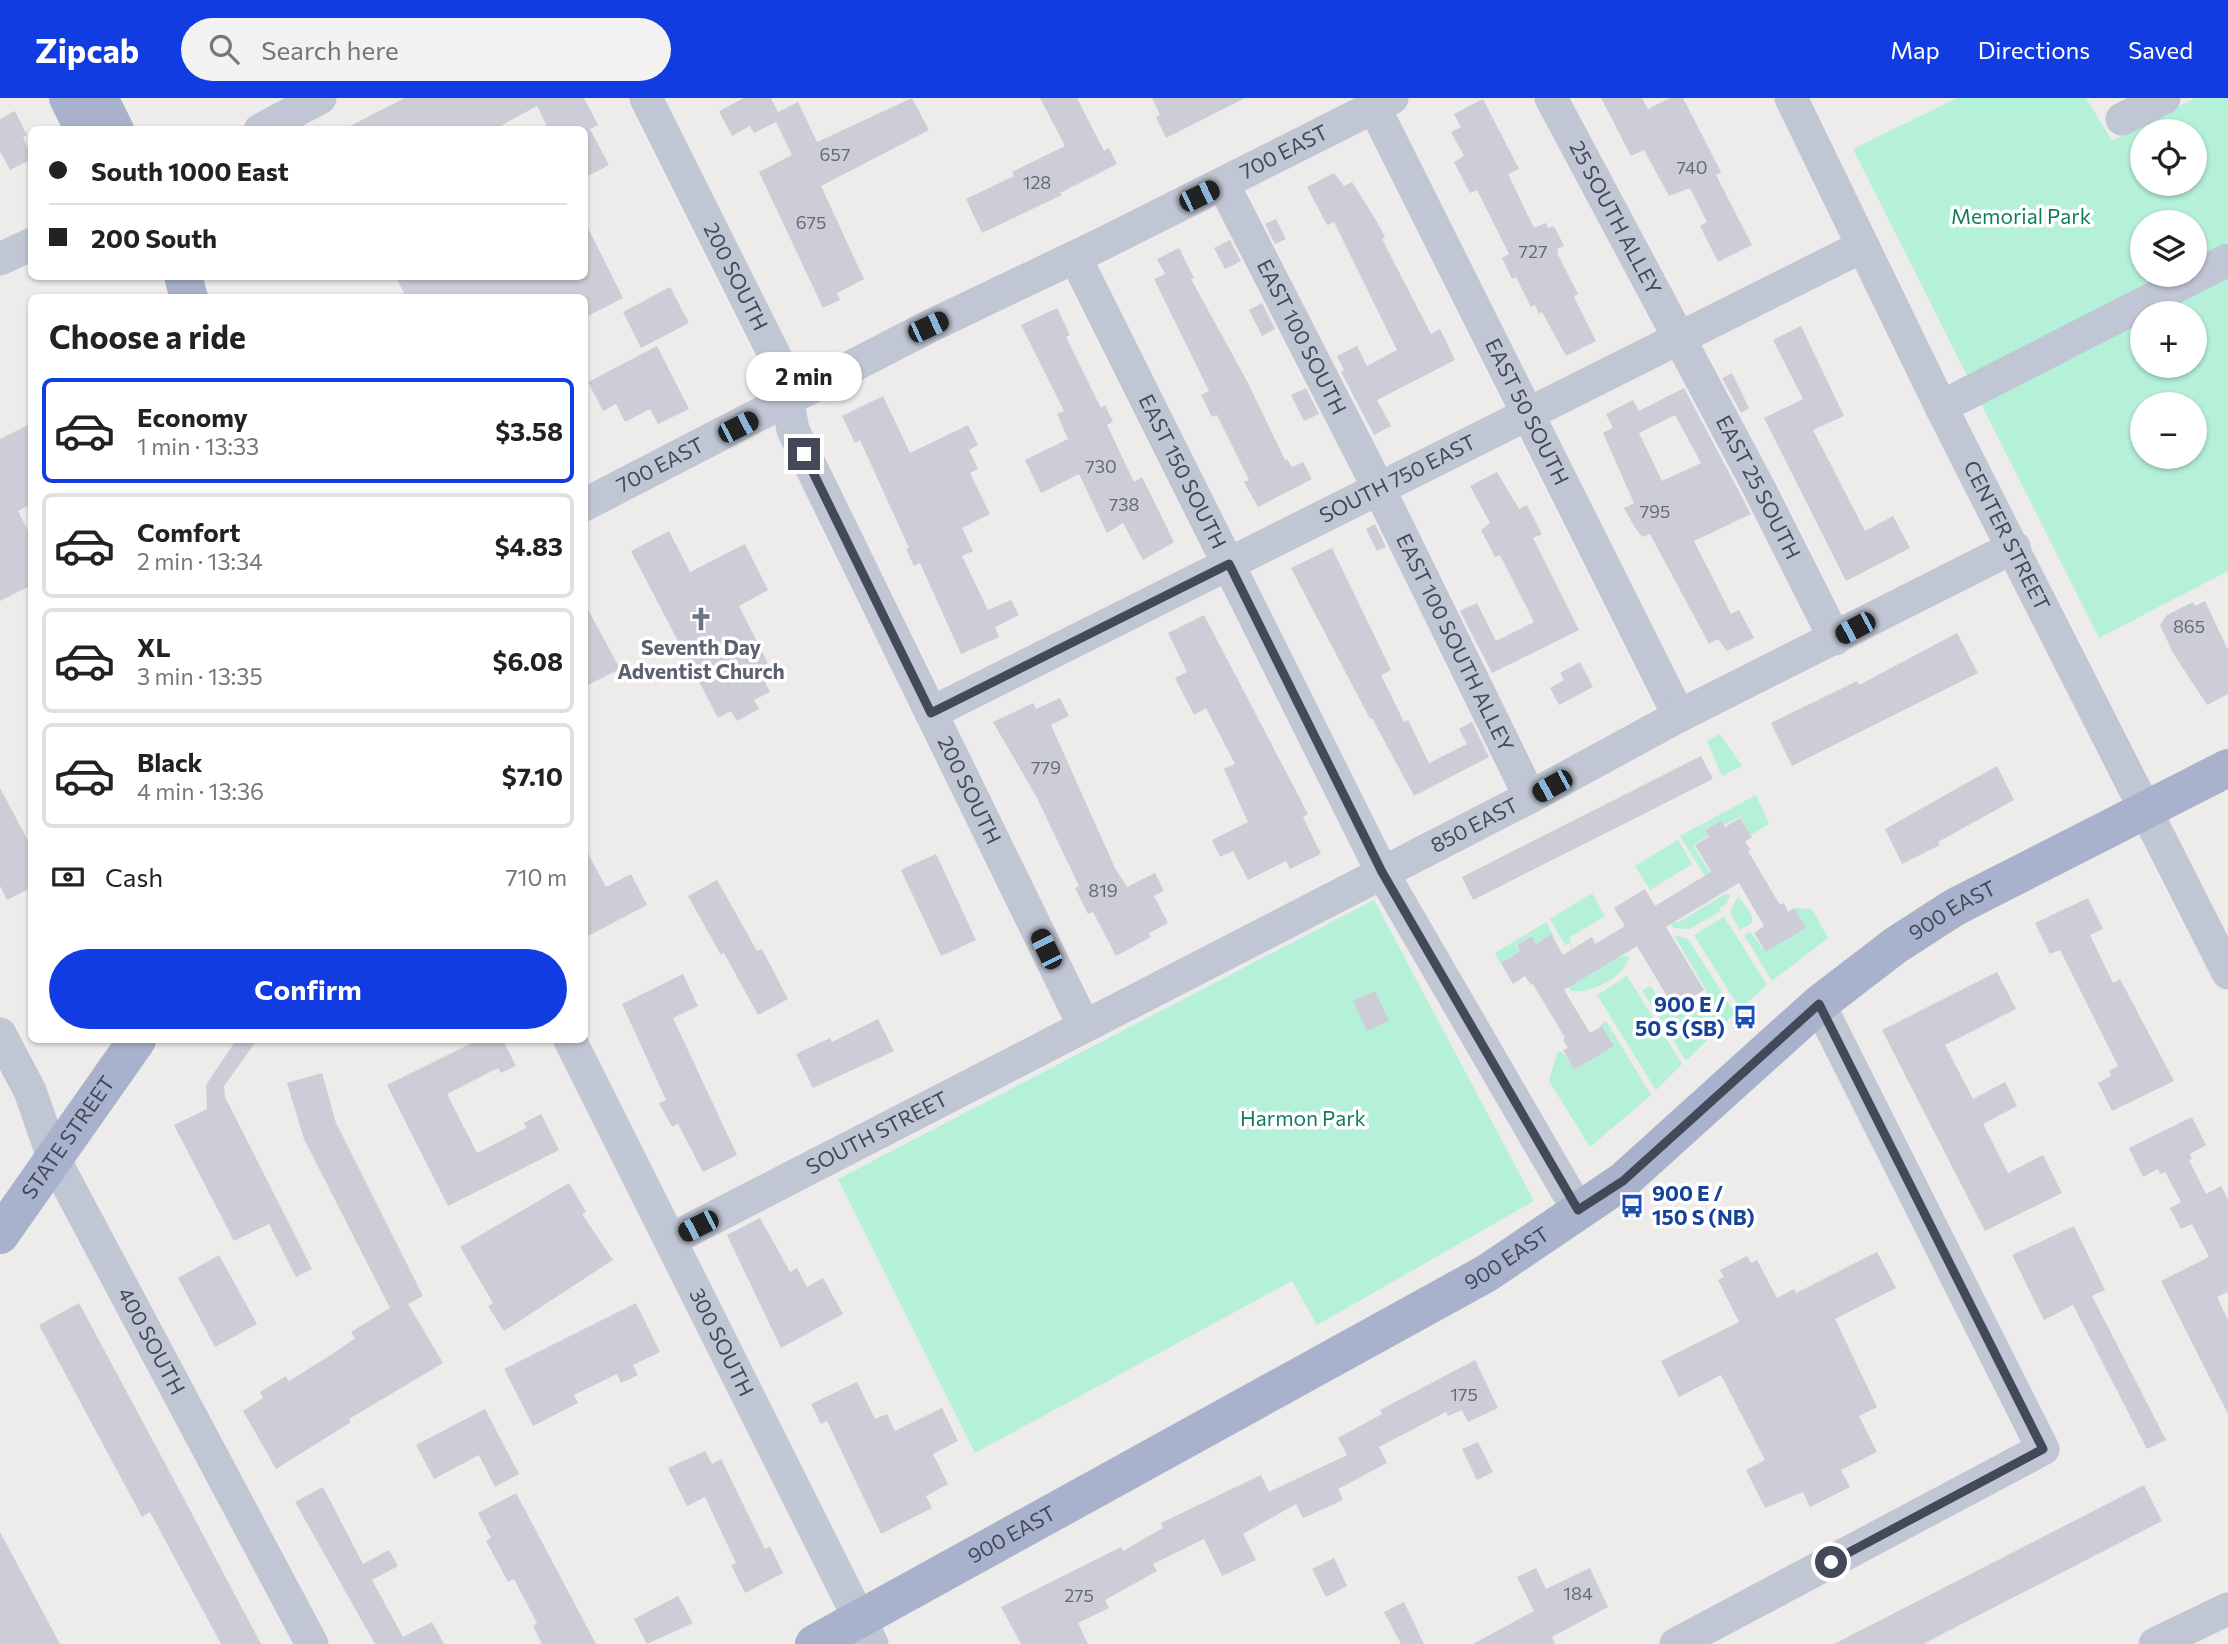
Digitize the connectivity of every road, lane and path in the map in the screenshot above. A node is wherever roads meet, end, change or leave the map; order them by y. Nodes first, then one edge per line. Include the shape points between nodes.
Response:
1 (68, 98) edge
2 (99, 98) edge
3 (320, 98) edge
4 (646, 98) edge
5 (1551, 98) edge
6 (1791, 98) edge
7 (2164, 98) edge
8 (1383, 102) edge
9 (2122, 120) dead end
10 (82, 126) edge
11 (113, 126) edge
12 (268, 126) edge
13 (1223, 184) junction
14 (28, 246) edge
15 (1863, 246) junction
16 (1089, 251) junction
17 (0, 259) edge
18 (2228, 260) edge
19 (1678, 338) junction
20 (786, 401) junction
21 (1941, 407) junction
22 (1529, 412) junction
23 (1379, 489) junction
24 (588, 503) edge
25 (2014, 547) junction
26 (1229, 564) junction
27 (1835, 639) junction
28 (931, 713) junction
29 (1679, 716) junction
30 (2228, 768) edge
31 (1530, 797) junction
32 (2144, 810) junction
33 (1382, 872) junction
34 (2228, 973) edge
35 (1819, 1004) junction
36 (1084, 1026) junction
37 (0, 1034) edge
38 (135, 1043) edge
39 (572, 1043) edge
40 (53, 1157) junction
41 (1578, 1210) junction
42 (0, 1235) edge
43 (670, 1240) junction
44 (2228, 1609) edge
45 (866, 1631) edge
46 (312, 1644) edge
47 (814, 1644) edge
48 (1676, 1644) edge
49 (2155, 1644) edge

1 - 10 main road
2 - 11 main road
3 - 12 street
4 - 20 street, 200 SOUTH via 782,370
5 - 19 street, 25 SOUTH ALLEY
6 - 15 street, CENTER STREET
7 - 9 street
8 - 13 street, 700 EAST
8 - 22 street, EAST 50 SOUTH
13 - 16 street, 700 EAST
13 - 23 street, EAST 100 SOUTH
14 - 17 street
15 - 19 street, SOUTH 750 EAST
15 - 21 street, CENTER STREET
16 - 20 street, 700 EAST
16 - 26 street, EAST 150 SOUTH
18 - 21 street
19 - 22 street, SOUTH 750 EAST
19 - 27 street, EAST 25 SOUTH
20 - 24 street, 700 EAST
20 - 28 street, 200 SOUTH via 793,430
21 - 25 street, CENTER STREET
22 - 23 street, SOUTH 750 EAST
22 - 29 street, EAST 50 SOUTH
23 - 26 street, SOUTH 750 EAST
23 - 31 street, EAST 100 SOUTH ALLEY
25 - 27 street, 850 EAST
25 - 32 street, CENTER STREET
26 - 28 street, SOUTH 750 EAST
26 - 33 street, EAST 150 SOUTH
27 - 29 street, 850 EAST
28 - 36 street, 200 SOUTH
29 - 31 street, 850 EAST
30 - 32 main road, 900 EAST
31 - 33 street, 850 EAST
32 - 34 street, CENTER STREET
32 - 35 main road, 900 EAST via 1955,907
33 - 36 street, 850 EAST
33 - 41 street, EAST 150 SOUTH
35 - 41 main road, 900 EAST via 1623,1181
35 - 48 street via 2043,1449
36 - 43 street, SOUTH STREET
37 - 40 street, 400 SOUTH via 30,1091
38 - 40 main road, STATE STREET
39 - 43 street, 300 SOUTH
40 - 42 main road, STATE STREET
40 - 46 street, 400 SOUTH
41 - 45 main road, 900 EAST via 1487,1273
43 - 45 street, 300 SOUTH
44 - 49 street
45 - 47 main road, 900 EAST

